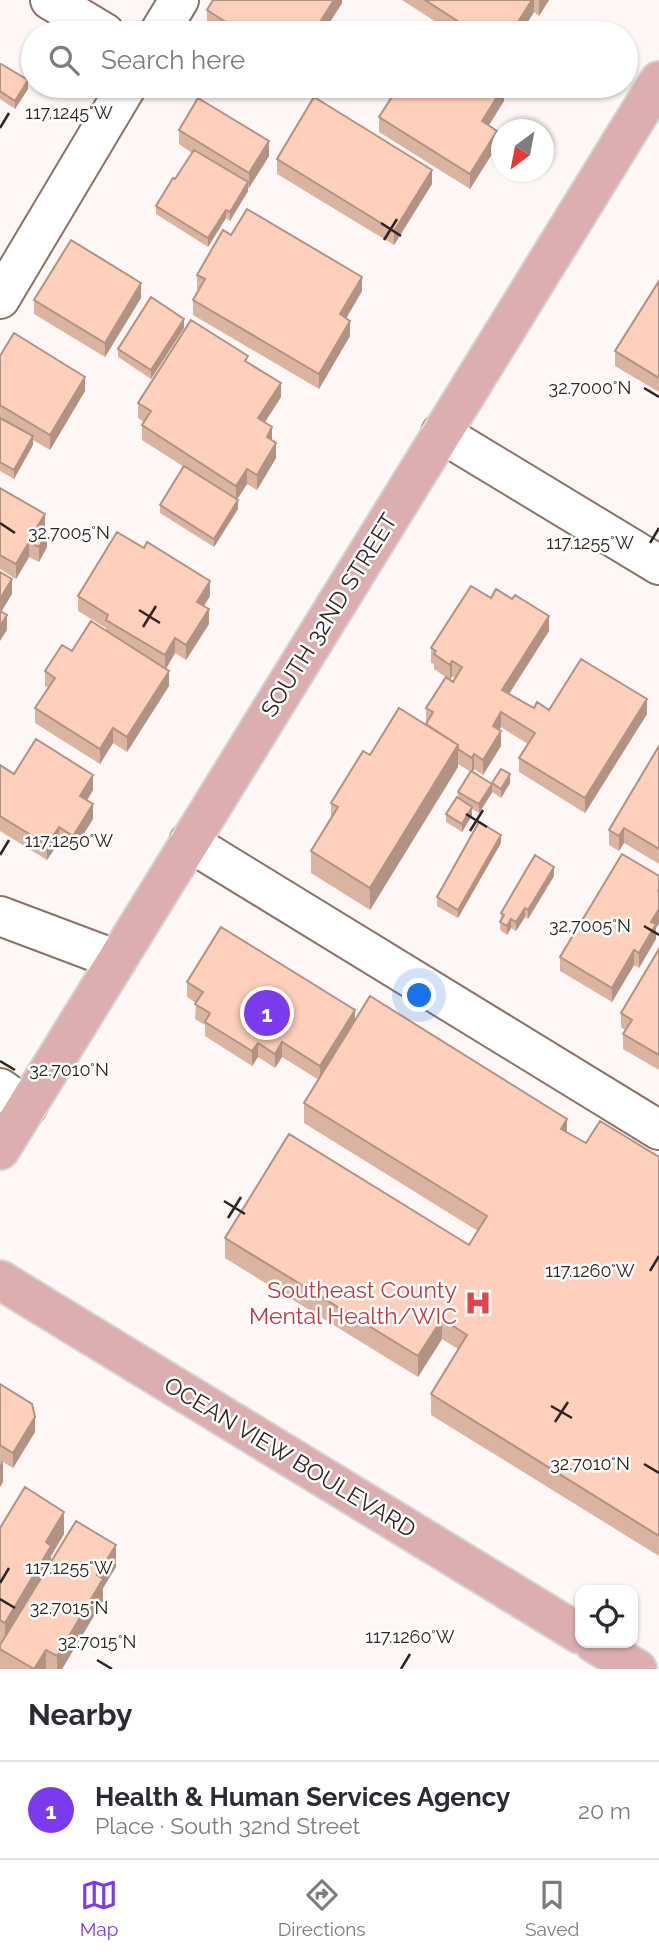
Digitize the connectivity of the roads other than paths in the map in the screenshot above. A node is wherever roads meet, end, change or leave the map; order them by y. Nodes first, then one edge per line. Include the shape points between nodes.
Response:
1 (50, 0) edge
2 (179, 0) edge
3 (85, 21) edge
4 (166, 21) edge
5 (659, 81) edge
6 (120, 98) edge
7 (0, 299) edge
8 (441, 433) junction
9 (659, 565) edge
10 (189, 842) junction
11 (0, 916) edge
12 (117, 960) junction
13 (13, 1097) edge
14 (659, 1130) edge
15 (0, 1150) edge
16 (0, 1280) edge
17 (575, 1631) edge
18 (602, 1648) edge
19 (637, 1669) edge

1 - 3 street
2 - 4 street
5 - 8 main road, SOUTH 32ND STREET
6 - 7 street
8 - 9 street
8 - 10 main road, SOUTH 32ND STREET
10 - 12 main road, SOUTH 32ND STREET
10 - 14 street
11 - 12 street
12 - 13 main road, SOUTH 32ND STREET
13 - 15 main road, SOUTH 32ND STREET
16 - 17 main road, OCEAN VIEW BOULEVARD
18 - 19 main road

